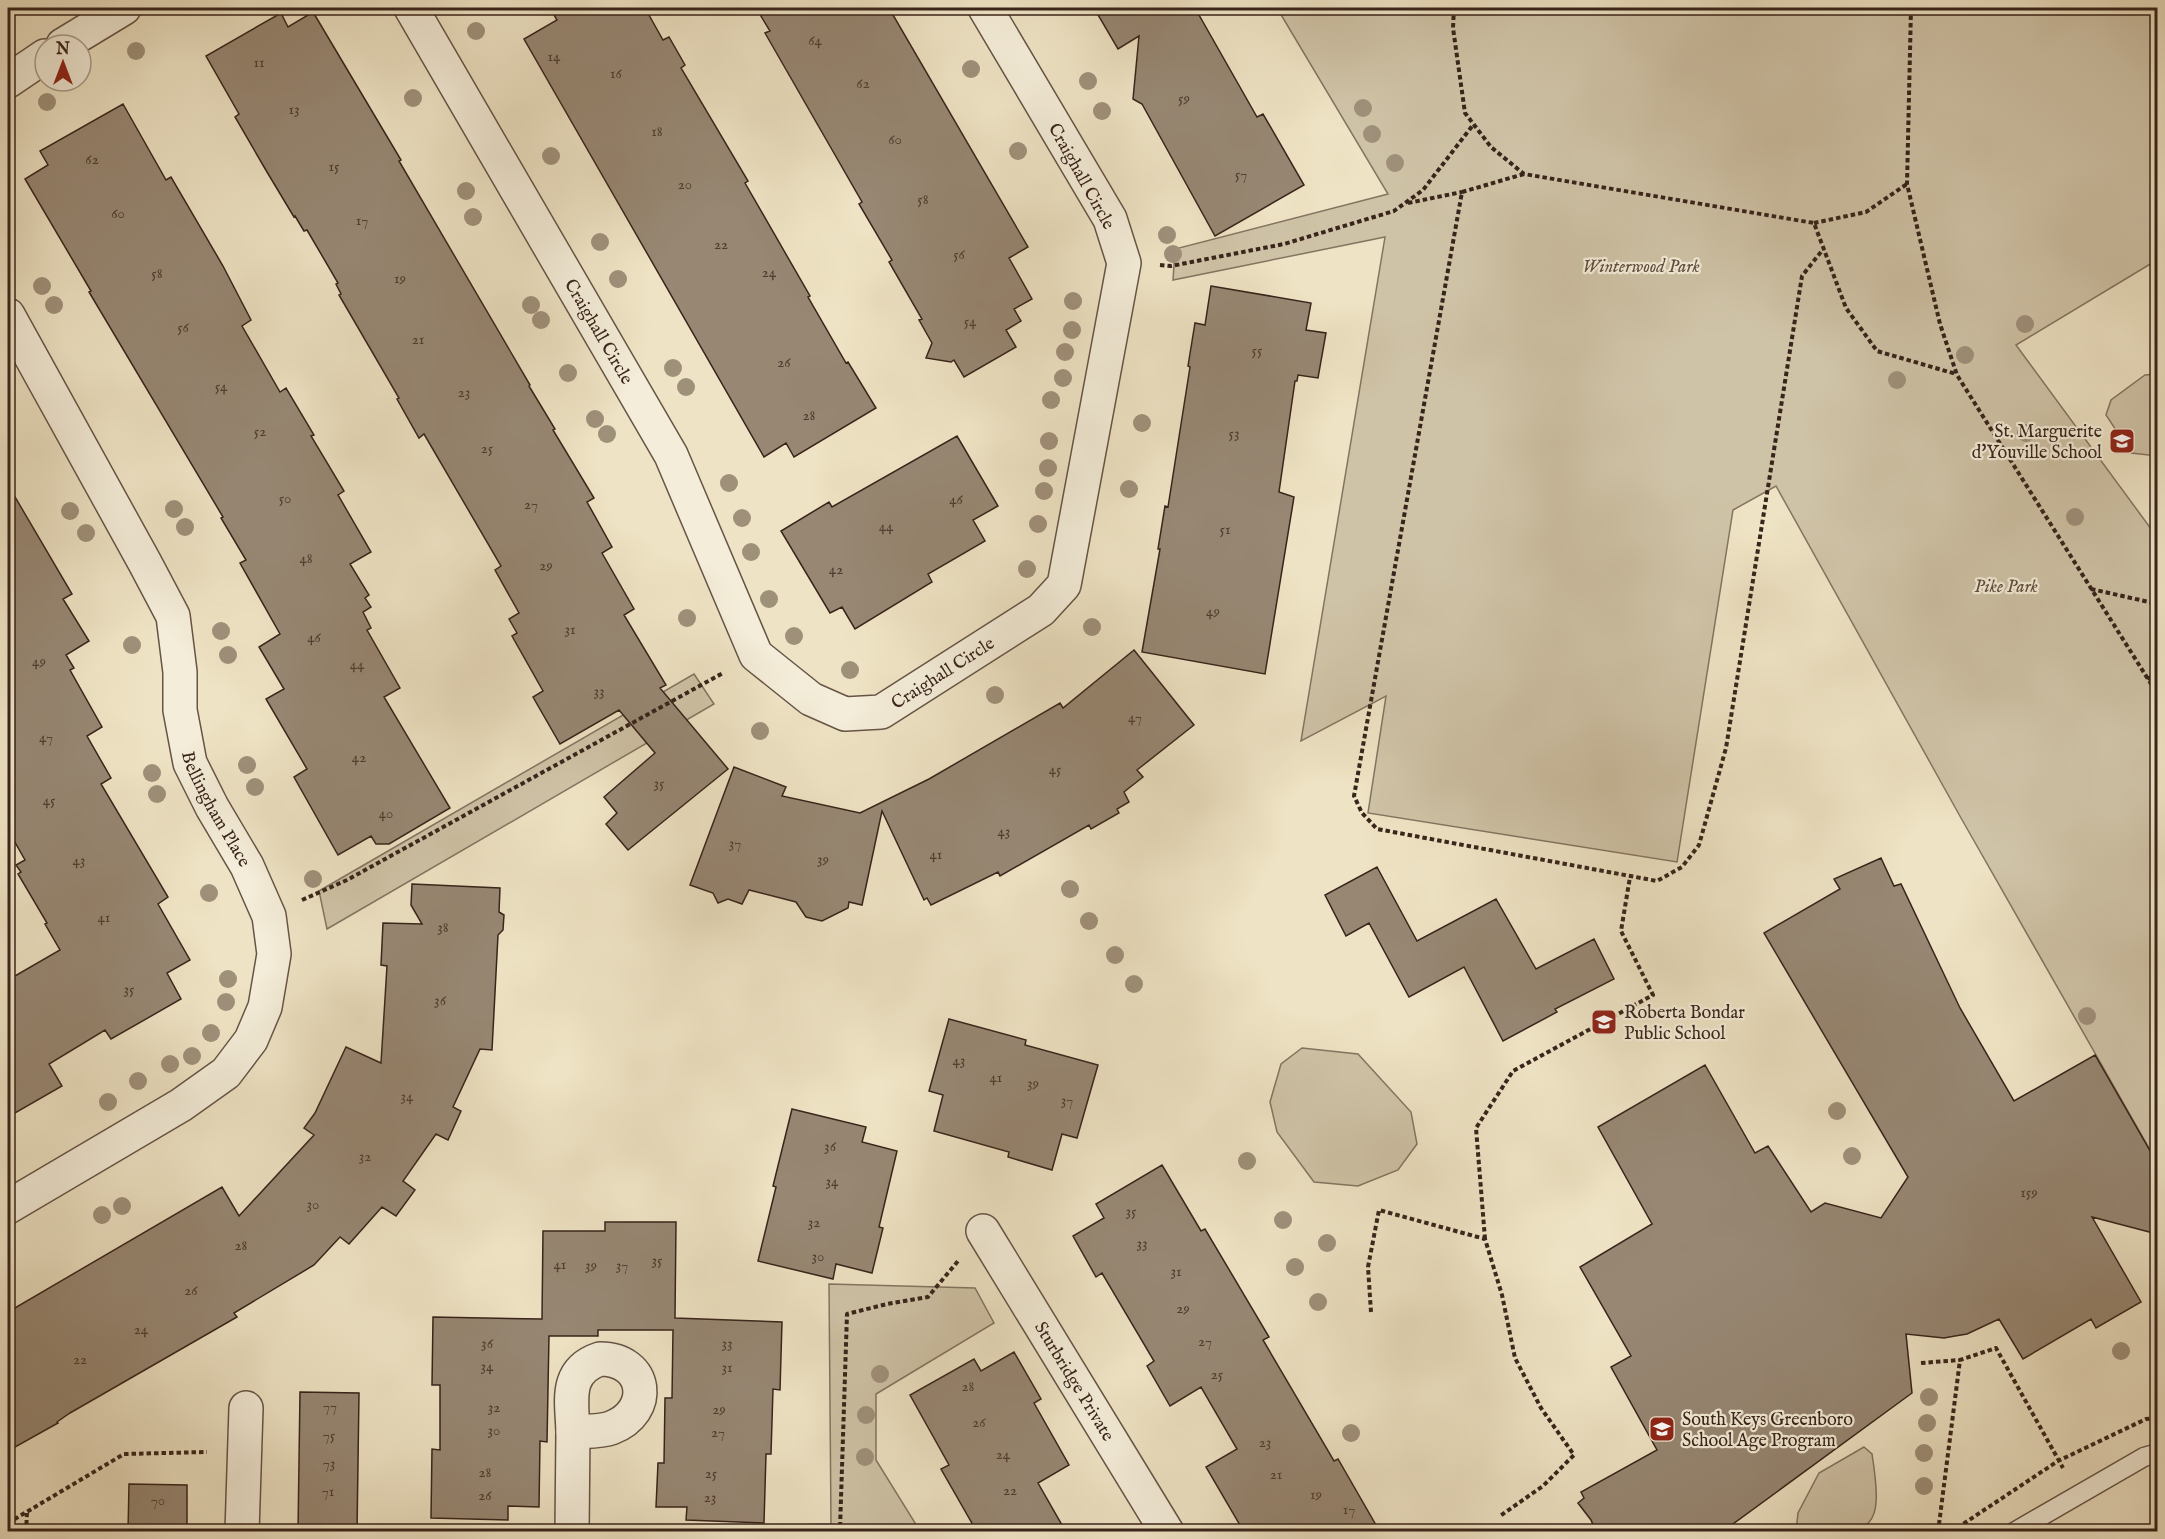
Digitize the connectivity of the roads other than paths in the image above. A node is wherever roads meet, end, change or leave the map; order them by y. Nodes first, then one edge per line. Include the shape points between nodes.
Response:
1 (124, 8) edge
2 (411, 8) edge
3 (985, 8) edge
4 (83, 33) edge
5 (33, 64) edge
6 (8, 81) edge
7 (8, 315) edge
8 (8, 1207) edge
9 (983, 1231) road end
10 (246, 1408) dead end
11 (573, 1432) dead end
12 (2157, 1453) edge
13 (242, 1532) edge
14 (572, 1532) edge
15 (1167, 1532) edge
16 (2014, 1532) edge

1 - 4 street
2 - 3 street, Craighall Circle via 671,455 756,655 811,699 844,714 881,712 1041,610 1064,585 1124,263 1110,219
5 - 6 street
7 - 8 street, Bellingham Place via 173,616 180,710 190,763 247,866 269,916 274,954 265,1007 251,1040 226,1072 181,1105
9 - 15 street, Sturbridge Private
10 - 13 street
11 - 14 street
12 - 16 lane

